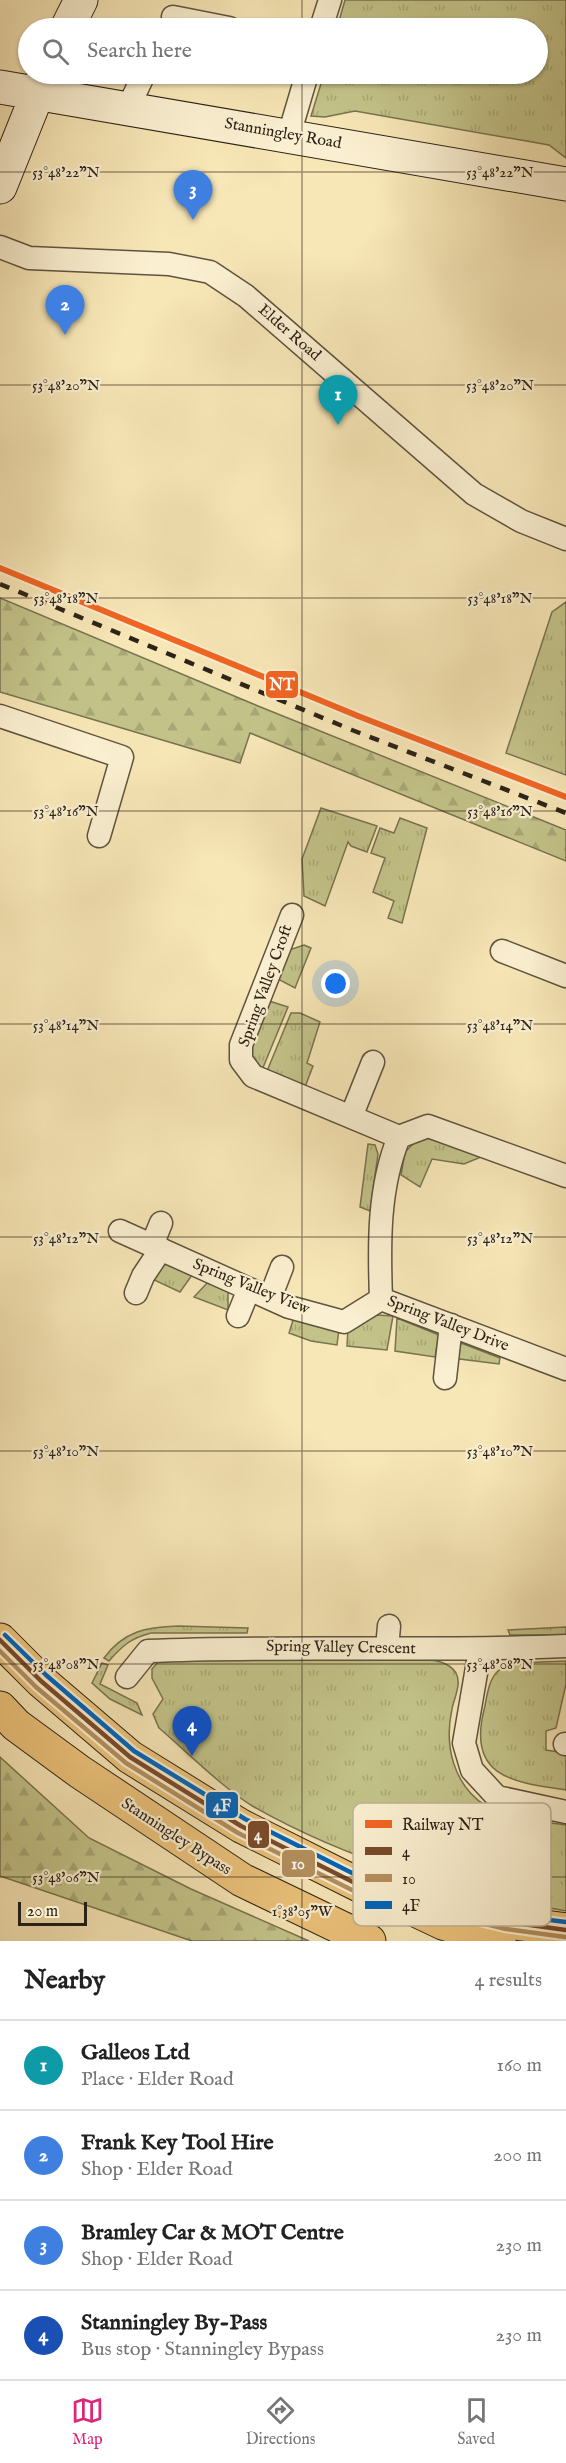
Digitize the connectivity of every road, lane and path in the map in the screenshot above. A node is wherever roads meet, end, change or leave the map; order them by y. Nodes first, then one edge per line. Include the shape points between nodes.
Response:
1 (81, 0) edge
2 (330, 0) edge
3 (72, 18) edge
4 (324, 18) edge
5 (43, 84) edge
6 (139, 84) edge
7 (304, 84) edge
8 (0, 87) edge
9 (128, 108) junction
10 (289, 135) junction
11 (566, 184) edge
12 (0, 187) edge
13 (0, 247) edge
14 (566, 539) edge
15 (0, 716) edge
16 (99, 836) dead end
17 (292, 915) dead end
18 (502, 951) dead end
19 (566, 976) edge
20 (373, 1062) dead end
21 (351, 1117) junction
22 (399, 1137) junction
23 (566, 1176) edge
24 (161, 1223) dead end
25 (120, 1231) dead end
26 (156, 1247) junction
27 (282, 1267) dead end
28 (249, 1289) junction
29 (136, 1293) dead end
30 (270, 1298) junction
31 (381, 1299) junction
32 (238, 1316) dead end
33 (451, 1325) junction
34 (566, 1369) edge
35 (445, 1378) dead end
36 (0, 1640) edge
37 (566, 1646) edge
38 (480, 1650) junction
39 (128, 1677) dead end
40 (5, 1715) edge
41 (525, 1803) edge
42 (551, 1809) edge
43 (566, 1812) edge
44 (353, 1882) edge
45 (452, 1926) edge
46 (537, 1926) edge
47 (566, 1930) edge
48 (369, 1941) edge
49 (499, 1941) edge

1 - 3 street
2 - 4 street
5 - 8 street, Stanningley Road
5 - 9 street, Stanningley Road
5 - 12 street
6 - 9 street
7 - 10 street
9 - 10 street, Stanningley Road
10 - 11 street, Stanningley Road
13 - 14 street, Elder Road via 29,258 170,264 210,272 246,296 474,494 521,521
15 - 16 street via 122,757
17 - 21 street, Spring Valley Croft via 241,1045 241,1060 254,1076
18 - 19 street
20 - 21 street
21 - 22 street, Spring Valley Croft
22 - 23 street via 428,1126
22 - 31 street, Spring Valley Drive via 391,1156 379,1238
24 - 26 street
25 - 26 street, Spring Valley View
26 - 28 street, Spring Valley View
26 - 29 street
27 - 30 street
28 - 30 street, Spring Valley View
28 - 32 street
30 - 31 street, Spring Valley View via 344,1322
31 - 33 street, Spring Valley Drive
33 - 34 street, Spring Valley Drive
33 - 35 street
36 - 44 main road via 41,1681 130,1757 241,1826
37 - 38 street, Spring Valley Crescent
38 - 39 street, Spring Valley Crescent via 388,1637 148,1652
38 - 41 street via 464,1743 472,1770 497,1797
40 - 48 main road, Stanningley Bypass via 157,1826 242,1880
42 - 43 street
45 - 49 main road
46 - 47 main road

